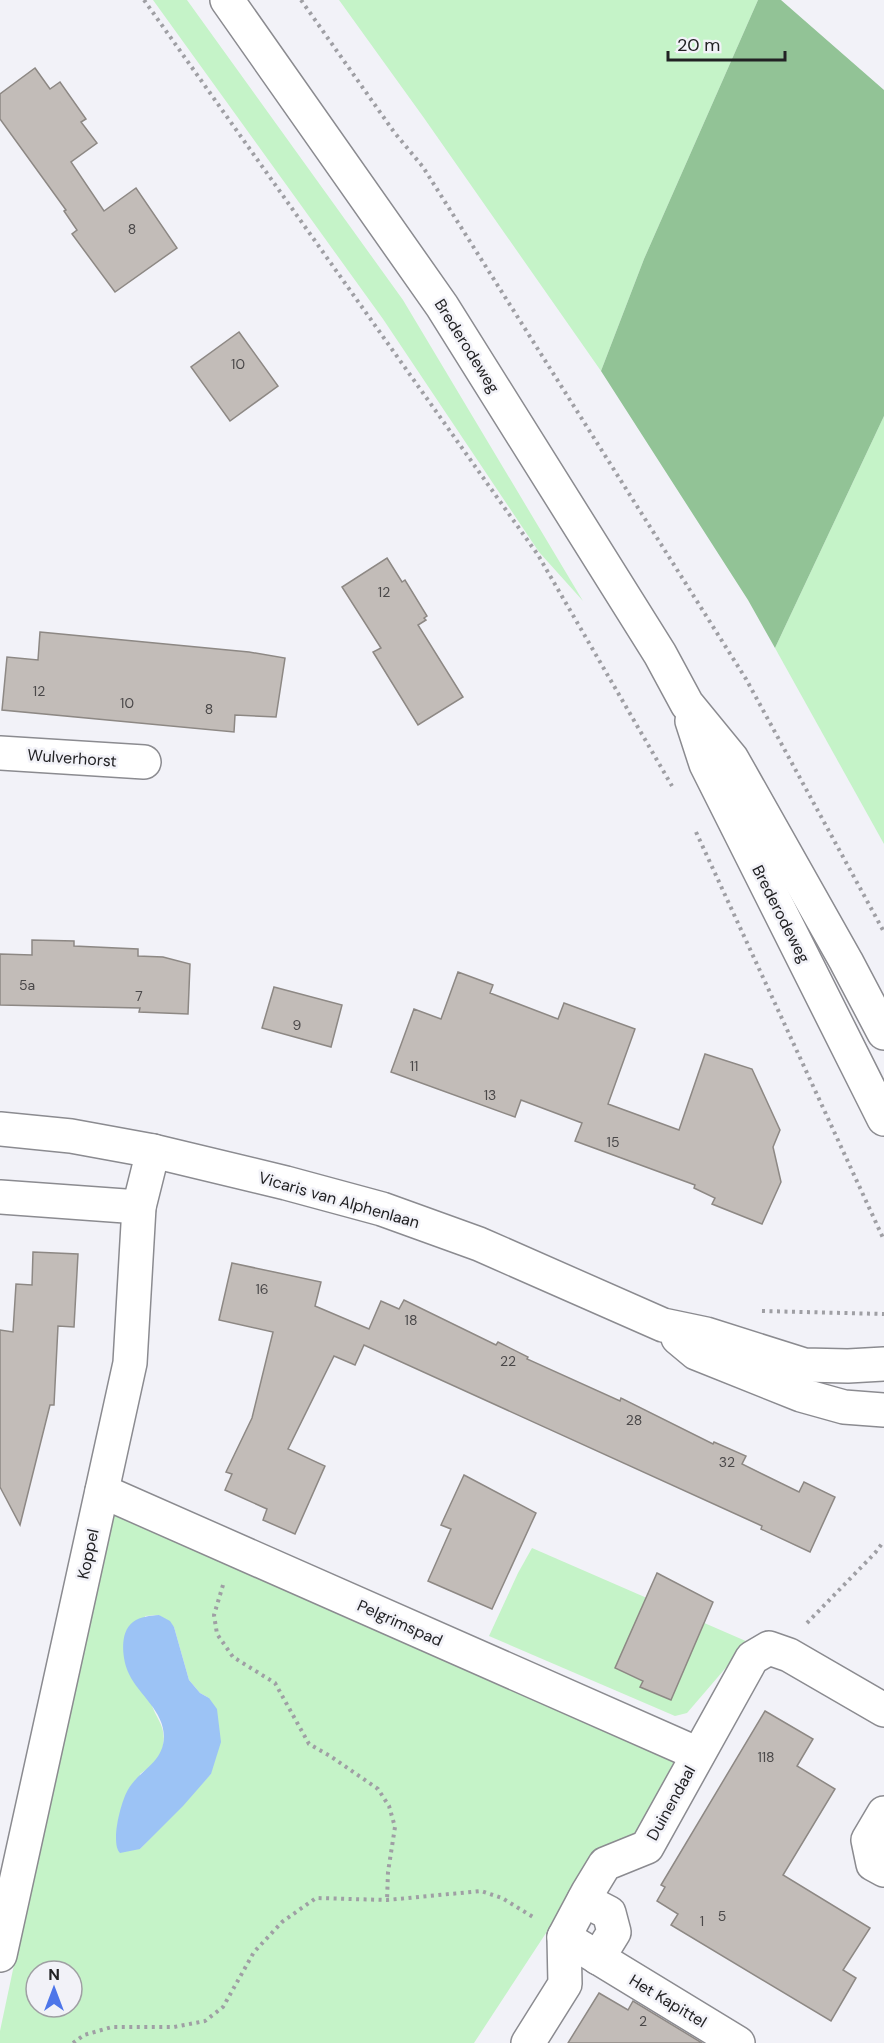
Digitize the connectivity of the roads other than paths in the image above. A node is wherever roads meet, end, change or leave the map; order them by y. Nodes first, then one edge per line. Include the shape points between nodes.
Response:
1 (227, 0) edge
2 (687, 704) junction
3 (0, 753) edge
4 (144, 762) dead end
5 (884, 1033) edge
6 (884, 1119) edge
7 (0, 1129) edge
8 (153, 1151) junction
9 (0, 1197) edge
10 (139, 1207) junction
11 (663, 1325) junction
12 (884, 1364) edge
13 (884, 1410) edge
14 (102, 1491) junction
15 (884, 1710) edge
16 (698, 1754) junction
17 (884, 1813) edge
18 (884, 1870) edge
19 (584, 1900) junction
20 (564, 1937) junction
21 (0, 1954) edge
22 (598, 1958) junction
23 (528, 2043) edge
24 (738, 2043) edge

1 - 2 street, Brederodeweg via 442,306 654,644
2 - 5 street, Brederodeweg via 732,759
2 - 6 street, Brederodeweg via 706,764
3 - 4 street, Wulverhorst
7 - 8 street, Vicaris van Alphenlaan
8 - 10 street, Koppel
8 - 11 street, Vicaris van Alphenlaan via 382,1209 479,1244
9 - 10 street
10 - 14 street, Koppel via 130,1363
11 - 12 street, Vicaris van Alphenlaan via 706,1334 804,1365
11 - 13 street, Vicaris van Alphenlaan via 696,1353 801,1395 844,1407
14 - 16 street, Pelgrimspad
14 - 21 street, Koppel
15 - 16 street, Duinendaal via 779,1651 752,1658
16 - 19 street, Duinendaal via 646,1847 605,1864
17 - 18 street via 868,1840 873,1864
19 - 20 street, Duinendaal
19 - 22 street via 609,1913 614,1932
20 - 22 street, Het Kapittel
20 - 23 street, Duinendaal via 564,1984
22 - 24 street, Het Kapittel

